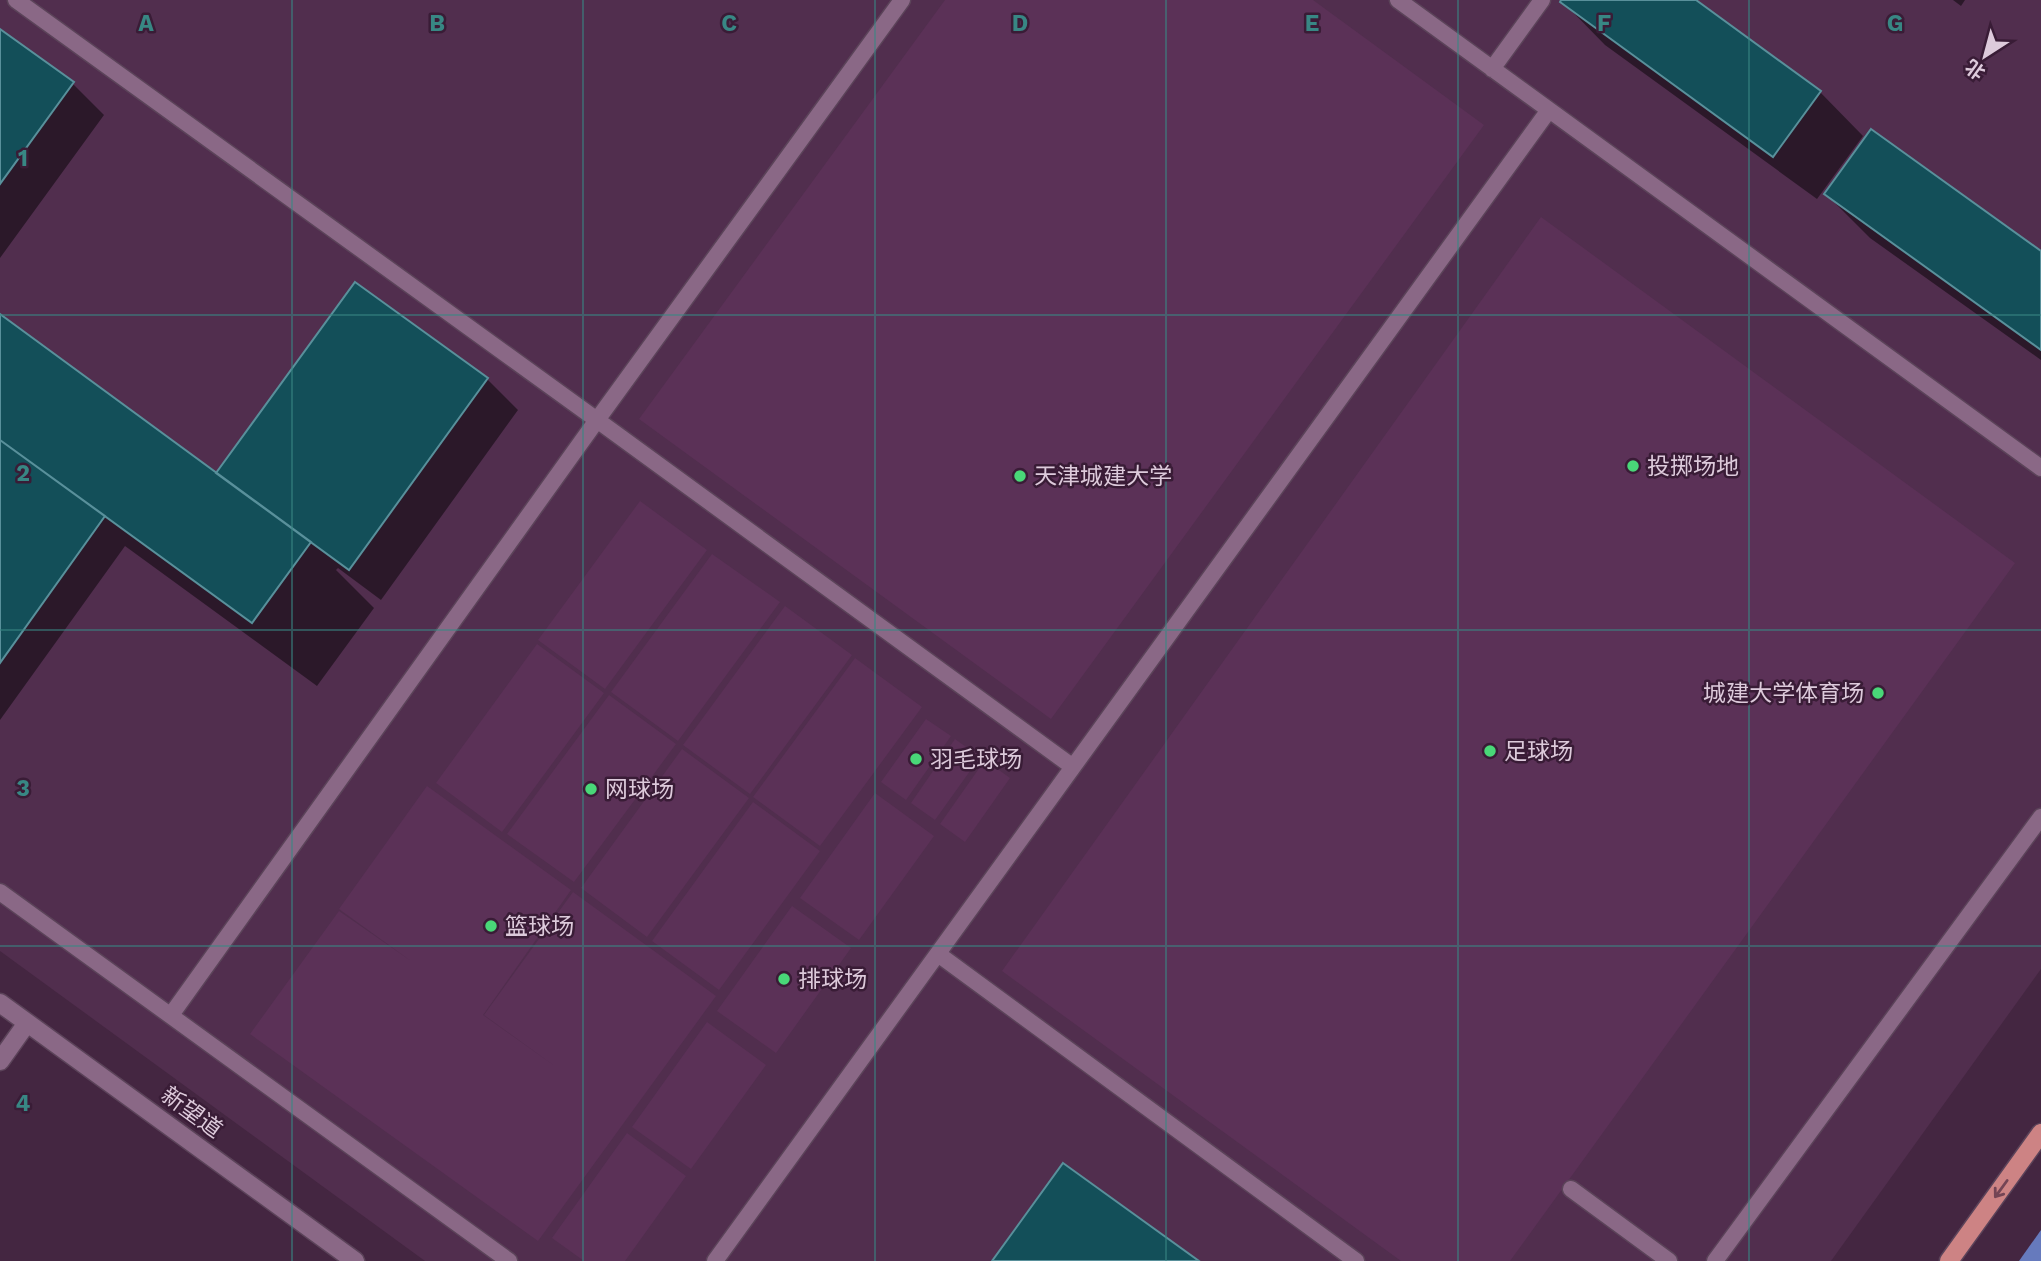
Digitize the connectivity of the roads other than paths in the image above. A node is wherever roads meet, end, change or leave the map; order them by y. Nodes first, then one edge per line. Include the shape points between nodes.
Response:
1 (16, 0) edge
2 (902, 0) edge
3 (1398, 0) edge
4 (1542, 0) edge
5 (1492, 69) junction
6 (1549, 110) junction
7 (597, 420) junction
8 (2041, 468) edge
9 (1073, 767) junction
10 (2041, 817) edge
11 (0, 892) edge
12 (938, 954) junction
13 (0, 1003) edge
14 (171, 1015) junction
15 (27, 1023) junction
16 (0, 1061) edge
17 (2041, 1133) edge
18 (1572, 1189) dead end
19 (355, 1261) edge
20 (509, 1261) edge
21 (715, 1261) edge
22 (1356, 1261) edge
23 (1669, 1261) edge
24 (1715, 1261) edge
25 (1949, 1261) edge

1 - 7 lane
2 - 7 lane
3 - 5 lane
4 - 5 lane
5 - 6 lane
6 - 8 lane
6 - 9 lane
7 - 9 lane
7 - 14 lane
9 - 12 lane
10 - 24 lane
11 - 14 lane
12 - 21 lane
12 - 22 lane
13 - 15 street, 新望道
14 - 20 lane
15 - 16 street
15 - 19 street, 新望道
17 -> 25 main road
18 - 23 lane

